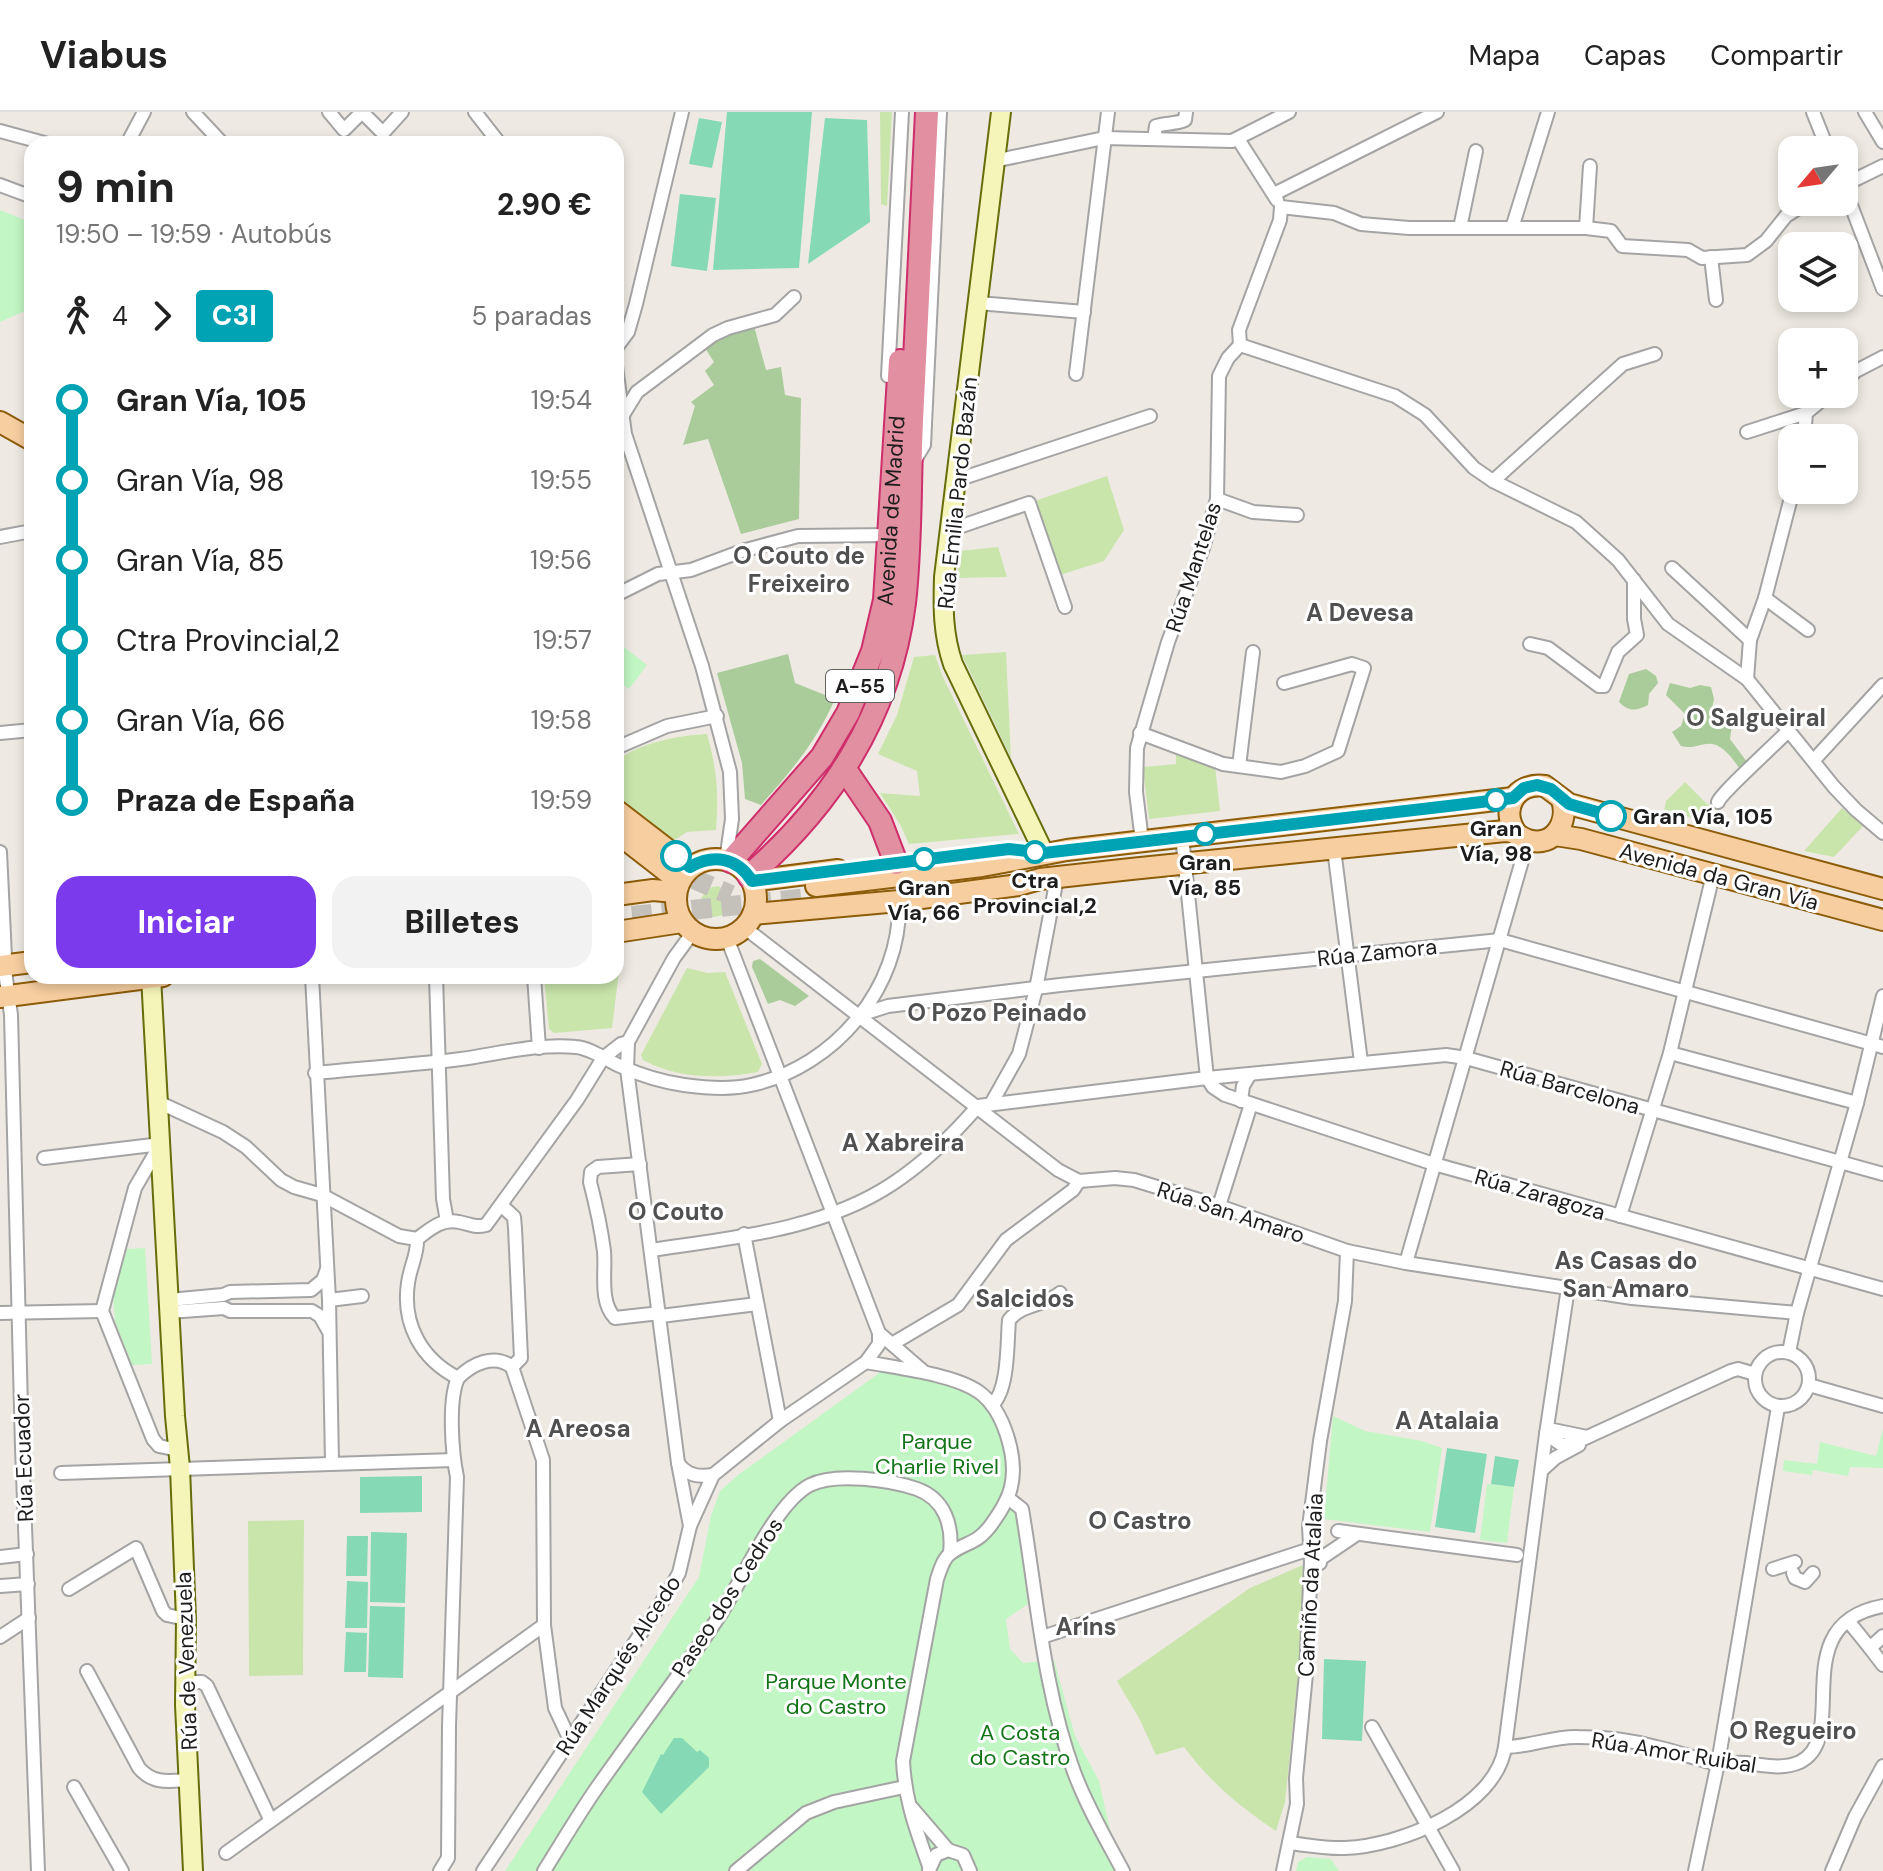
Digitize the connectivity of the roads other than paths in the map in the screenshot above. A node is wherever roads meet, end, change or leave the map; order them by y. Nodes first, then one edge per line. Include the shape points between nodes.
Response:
1 (144, 112) edge
2 (193, 112) edge
3 (329, 112) edge
4 (362, 112) edge
5 (402, 112) edge
6 (475, 112) edge
7 (682, 112) edge
8 (902, 112) edge
9 (914, 112) edge
10 (927, 112) edge
11 (940, 112) edge
12 (1001, 112) edge
13 (1108, 112) edge
14 (1186, 112) edge
15 (1289, 112) edge
16 (1437, 112) edge
17 (1548, 112) edge
18 (1813, 112) edge
19 (1865, 112) edge
20 (0, 131) edge
21 (131, 136) edge
22 (216, 136) edge
23 (494, 136) edge
24 (1822, 136) edge
25 (24, 138) edge
26 (1104, 138) junction
27 (1154, 139) junction
28 (1238, 139) junction
29 (1883, 142) edge
30 (1476, 151) dead end
31 (994, 161) junction
32 (1590, 166) dead end
33 (1883, 166) edge
34 (1858, 179) edge
35 (0, 185) edge
36 (24, 194) edge
37 (1274, 194) junction
38 (1281, 207) junction
39 (1786, 216) edge
40 (1855, 216) edge
41 (1460, 228) junction
42 (1512, 228) junction
43 (1586, 228) junction
44 (1711, 257) junction
45 (1883, 289) edge
46 (794, 297) dead end
47 (1716, 300) dead end
48 (978, 303) junction
49 (1084, 312) junction
50 (624, 337) edge
51 (1240, 345) junction
52 (1655, 354) dead end
53 (1883, 357) edge
54 (1858, 370) edge
55 (1076, 374) dead end
56 (1812, 408) edge
57 (624, 411) edge
58 (1806, 413) junction
59 (1150, 416) dead end
60 (0, 422) edge
61 (1805, 424) edge
62 (624, 432) edge
63 (1747, 432) dead end
64 (24, 436) edge
65 (901, 470) junction
66 (957, 480) junction
67 (1493, 481) junction
68 (1217, 499) junction
69 (1789, 504) edge
70 (1297, 515) dead end
71 (950, 530) junction
72 (24, 532) edge
73 (890, 535) junction
74 (0, 537) edge
75 (1672, 568) dead end
76 (672, 571) junction
77 (1634, 580) junction
78 (624, 591) edge
79 (1765, 598) junction
80 (1065, 607) dead end
81 (1808, 630) dead end
82 (1750, 640) junction
83 (1530, 644) dead end
84 (1253, 652) dead end
85 (1747, 679) junction
86 (1284, 683) dead end
87 (1883, 685) edge
88 (717, 716) junction
89 (1789, 730) junction
90 (24, 731) edge
91 (0, 733) edge
92 (1140, 733) junction
93 (624, 745) edge
94 (1814, 760) junction
95 (1239, 766) junction
96 (844, 768) junction
97 (1513, 798) junction
98 (1562, 800) junction
99 (1718, 802) dead end
100 (624, 818) edge
101 (1883, 833) edge
102 (1555, 835) junction
103 (1182, 836) junction
104 (1522, 836) junction
105 (624, 838) edge
106 (1142, 841) junction
107 (1334, 849) junction
108 (0, 852) edge
109 (1044, 853) junction
110 (896, 863) junction
111 (1185, 864) junction
112 (0, 867) edge
113 (740, 869) junction
114 (1713, 875) junction
115 (1049, 879) junction
116 (682, 880) junction
117 (1883, 889) edge
118 (899, 901) junction
119 (624, 908) edge
120 (1883, 920) edge
121 (687, 927) junction
122 (742, 927) junction
123 (624, 931) edge
124 (1500, 940) junction
125 (1349, 954) junction
126 (24, 963) edge
127 (3, 966) edge
128 (1197, 971) junction
129 (92, 984) edge
130 (151, 984) edge
131 (312, 984) edge
132 (436, 984) edge
133 (535, 984) edge
134 (1036, 989) junction
135 (1684, 991) junction
136 (4, 996) edge
137 (1883, 996) edge
138 (860, 1015) junction
139 (628, 1042) junction
140 (1877, 1045) edge
141 (539, 1048) junction
142 (1670, 1053) junction
143 (603, 1058) junction
144 (1466, 1058) junction
145 (440, 1061) junction
146 (1361, 1062) junction
147 (627, 1069) junction
148 (315, 1073) junction
149 (1250, 1074) junction
150 (780, 1076) junction
151 (1207, 1078) junction
152 (158, 1102) junction
153 (1246, 1103) junction
154 (1857, 1103) junction
155 (985, 1105) junction
156 (1652, 1110) junction
157 (161, 1144) junction
158 (44, 1158) dead end
159 (1841, 1163) junction
160 (640, 1164) junction
161 (1434, 1164) junction
162 (1883, 1174) edge
163 (1079, 1181) junction
164 (322, 1195) junction
165 (501, 1205) junction
166 (1219, 1206) junction
167 (833, 1212) junction
168 (1620, 1216) junction
169 (447, 1221) junction
170 (744, 1234) junction
171 (417, 1239) junction
172 (651, 1250) junction
173 (1347, 1251) junction
174 (1406, 1263) junction
175 (327, 1266) junction
176 (1809, 1270) junction
177 (1568, 1288) junction
178 (1883, 1289) edge
179 (1060, 1293) dead end
180 (362, 1296) dead end
181 (329, 1300) junction
182 (757, 1304) junction
183 (169, 1306) junction
184 (102, 1311) junction
185 (0, 1313) edge
186 (1797, 1313) junction
187 (18, 1314) junction
188 (661, 1314) junction
189 (330, 1333) junction
190 (879, 1333) junction
191 (892, 1344) junction
192 (1789, 1352) junction
193 (866, 1362) junction
194 (512, 1367) junction
195 (925, 1373) junction
196 (1755, 1374) junction
197 (458, 1378) junction
198 (1809, 1385) junction
199 (992, 1405) junction
200 (1883, 1406) edge
201 (1778, 1407) junction
202 (780, 1421) junction
203 (1546, 1434) junction
204 (1587, 1437) junction
205 (179, 1459) junction
206 (454, 1460) junction
207 (332, 1463) junction
208 (678, 1463) junction
209 (1543, 1469) junction
210 (61, 1473) dead end
211 (713, 1475) junction
212 (1008, 1498) junction
213 (690, 1526) junction
214 (1338, 1531) dead end
215 (1357, 1534) junction
216 (1310, 1549) junction
217 (950, 1553) junction
218 (27, 1554) junction
219 (1517, 1555) dead end
220 (0, 1557) edge
221 (1320, 1563) dead end
222 (1773, 1569) dead end
223 (1813, 1573) dead end
224 (28, 1584) junction
225 (0, 1586) edge
226 (69, 1589) dead end
227 (1883, 1606) edge
228 (29, 1618) junction
229 (186, 1619) junction
230 (1849, 1622) junction
231 (544, 1625) junction
232 (1883, 1636) edge
233 (0, 1637) edge
234 (1042, 1637) junction
235 (1870, 1648) junction
236 (1883, 1665) edge
237 (87, 1671) dead end
238 (185, 1682) junction
239 (450, 1692) junction
240 (1372, 1727) dead end
241 (570, 1740) junction
242 (1505, 1747) junction
243 (1718, 1763) junction
244 (1883, 1766) edge
245 (190, 1780) junction
246 (74, 1787) dead end
247 (904, 1787) junction
248 (908, 1802) junction
249 (270, 1819) junction
250 (1428, 1827) junction
251 (1289, 1843) junction
252 (948, 1850) junction
253 (226, 1853) dead end
254 (929, 1869) edge
255 (38, 1871) edge
256 (122, 1871) edge
257 (193, 1871) edge
258 (440, 1871) edge
259 (483, 1871) edge
260 (544, 1871) edge
261 (736, 1871) edge
262 (970, 1871) edge
263 (1123, 1871) edge
264 (1283, 1871) edge
265 (1453, 1871) edge
266 (1695, 1871) edge
267 (1832, 1871) edge

1 - 21 street
2 - 22 street
3 - 4 street via 344,130
4 - 5 street via 383,133
6 - 23 street
7 - 50 street via 638,299
8 - 65 street via 886,443
9 - 65 highway, Avenida de Madrid / A-55
10 - 65 highway, Avenida de Madrid / A-55
11 - 65 street, Avenida de Madrid via 924,445
12 - 31 main road, Rúa Emilia Pardo Bazán
13 - 26 street
14 - 27 street via 1181,122 1156,126
15 - 28 street
16 - 37 street
17 - 42 street
18 - 24 street
19 - 29 street
20 - 25 street
26 - 27 street
26 - 31 street
26 - 49 street
27 - 28 street
28 - 37 street
30 - 41 street
31 - 48 main road, Rúa Emilia Pardo Bazán
32 - 43 street
33 - 34 street
35 - 36 street
37 - 38 street
38 - 41 street via 1334,213 1361,224
38 - 51 street, Rúa Mantelas via 1239,330
39 - 44 street via 1755,252
40 - 45 street
41 - 42 street
42 - 43 street
43 - 44 street via 1611,231 1622,246 1688,250
44 - 47 street
46 - 57 street via 775,315 713,335 637,392
48 - 49 street
48 - 66 main road, Rúa Emilia Pardo Bazán
49 - 55 street
51 - 67 street via 1395,396 1425,415
51 - 68 street, Rúa Mantelas via 1219,376
52 - 67 street via 1623,364
53 - 54 street
56 - 58 street
58 - 61 street
58 - 63 street
59 - 66 street
60 - 64 main road
62 - 76 street
65 - 73 highway, Avenida de Madrid / A-55
65 - 96 highway, Avenida de Madrid / A-55 via 904,603 894,656 869,725
66 - 71 main road, Rúa Emilia Pardo Bazán
67 - 77 street via 1576,522
68 - 70 street via 1253,512
68 - 92 street, Rúa Mantelas
69 - 79 street
71 - 80 street via 1029,503
71 - 109 main road, Rúa Emilia Pardo Bazán via 943,611 947,647
72 - 74 street
73 - 76 street via 798,536 691,570
73 - 113 highway, Avenida de Madrid / A-55 via 880,626 848,713
75 - 82 street
76 - 78 street
76 - 88 street
77 - 83 street via 1637,635 1618,652 1604,686 1548,648
77 - 85 street via 1668,624
79 - 81 street
79 - 82 street
82 - 85 street
84 - 95 street
85 - 89 street
86 - 95 street via 1352,664 1364,668 1338,751 1281,772
87 - 94 street
88 - 93 street via 667,726
88 - 113 street via 730,772
89 - 94 street
89 - 99 street
90 - 91 street
92 - 95 street
92 - 106 street, Rúa Mantelas via 1135,766
94 - 101 street via 1851,805
96 - 110 highway via 880,821
96 - 113 highway, Avenida de Madrid / A-55 via 786,843
97 - 98 main road, Avenida da Gran Vía via 1537,785
97 - 103 main road, Avenida da Gran Vía
97 - 104 main road via 1509,816
98 - 102 main road via 1564,819
98 - 117 main road, Avenida da Gran Vía
100 - 116 main road
102 - 104 main road, Avenida da Gran Vía via 1543,841
102 - 114 main road, Avenida da Gran Vía
103 - 106 main road, Avenida da Gran Vía
103 - 111 street
104 - 107 main road, Avenida da Gran Vía via 1505,831
104 - 124 street
105 - 116 main road
106 - 109 main road, Avenida da Gran Vía
107 - 111 main road, Avenida da Gran Vía
107 - 125 street
108 - 112 street, Rúa Ecuador
109 - 110 main road, Avenida da Gran Vía via 1009,849
109 - 115 main road, Avenida da Gran Vía via 817,891 1017,876
110 - 113 main road, Avenida da Gran Vía
111 - 115 main road, Avenida da Gran Vía
111 - 128 street
112 - 127 street, Rúa Ecuador
113 - 116 main road via 701,861
113 - 122 main road via 756,897
114 - 120 main road, Avenida da Gran Vía
114 - 135 street
115 - 118 main road, Avenida da Gran Vía
115 - 134 street
116 - 119 main road
116 - 121 main road via 677,912
118 - 122 main road, Avenida da Gran Vía
118 - 138 street via 887,971
121 - 122 main road via 703,938
121 - 123 main road
121 - 139 street
122 - 138 street
122 - 150 street
124 - 125 street, Rúa Zamora
124 - 135 street, Rúa Zamora
124 - 144 street
125 - 128 street, Rúa Zamora
125 - 146 street
126 - 127 main road
127 - 136 street, Rúa Ecuador
128 - 134 street, Rúa Zamora
128 - 151 street
129 - 136 main road
130 - 152 main road, Rúa de Venezuela
131 - 148 street
132 - 145 street
133 - 141 street
134 - 138 street, Rúa Zamora via 888,1006
134 - 155 street via 1019,1054
135 - 140 street, Rúa Zamora
135 - 142 street
136 - 187 street, Rúa Ecuador
137 - 140 street
138 - 150 street via 826,1050
138 - 155 street
139 - 143 street
139 - 147 street
140 - 154 street
141 - 143 street via 578,1047
141 - 145 street
142 - 154 street
142 - 156 street
143 - 147 street
143 - 165 street
144 - 146 street, Rúa Barcelona
144 - 156 street, Rúa Barcelona
144 - 161 street
145 - 148 street
145 - 169 street
146 - 149 street, Rúa Barcelona
147 - 150 street via 706,1088 750,1086
147 - 160 street
148 - 164 street
149 - 151 street, Rúa Barcelona
149 - 153 street via 1243,1086
150 - 167 street
151 - 153 street, Rúa Zaragoza via 1225,1095
151 - 155 street, Rúa Barcelona
152 - 157 main road, Rúa de Venezuela
152 - 164 street via 223,1132 281,1180
153 - 161 street, Rúa Zaragoza
153 - 166 street
154 - 159 street
155 - 163 street via 1058,1170
155 - 167 street via 891,1185
156 - 159 street, Rúa Barcelona
156 - 168 street
157 - 158 street
157 - 183 main road, Rúa de Venezuela
157 - 184 street via 135,1188
159 - 162 street, Rúa Barcelona
159 - 176 street
160 - 172 street
160 - 188 street via 591,1172 605,1295 615,1318
161 - 168 street, Rúa Zaragoza
161 - 174 street
163 - 166 street, Rúa San Amaro via 1134,1180
163 - 191 street via 1006,1240 958,1305
164 - 171 street via 399,1236
164 - 175 street
165 - 169 street via 481,1227
165 - 194 street via 514,1217 515,1228 521,1358
166 - 173 street, Rúa San Amaro
167 - 170 street
167 - 190 street
168 - 176 street, Rúa Zaragoza
169 - 171 street
170 - 172 street
170 - 182 street
171 - 197 street via 408,1283 410,1323 424,1352
172 - 188 street
173 - 174 street, Rúa San Amaro
173 - 216 street, Camiño da Atalaia via 1345,1301 1320,1441
174 - 177 street, Rúa San Amaro
175 - 181 street
175 - 183 street via 323,1280 311,1290 230,1292
176 - 178 street, Rúa Zaragoza
176 - 186 street
177 - 186 street, Rúa San Amaro
177 - 203 street
179 - 199 street via 1015,1312 1009,1320 1004,1379
180 - 181 street
181 - 189 street
182 - 188 street
182 - 202 street
183 - 189 street via 304,1309 320,1316
183 - 205 main road, Rúa de Venezuela
184 - 187 street
184 - 205 street via 153,1439
185 - 187 street
186 - 192 street
187 - 218 street, Rúa Ecuador
188 - 208 street
189 - 207 street
190 - 191 street
190 - 193 street via 879,1344
191 - 195 street
192 - 196 street via 1771,1353
192 - 198 street via 1808,1369
193 - 195 street
193 - 202 street, Rúa Marqués Alcedo
194 - 197 street via 491,1360
194 - 231 street via 543,1460
195 - 199 street via 978,1392
196 - 201 street via 1759,1395
196 - 204 street via 1731,1371
197 - 206 street
198 - 200 street
198 - 201 street via 1801,1400
199 - 212 street via 1009,1445 1013,1470
201 - 243 street
202 - 211 street, Rúa Marqués Alcedo
203 - 204 street via 1553,1430
203 - 209 street
204 - 209 street
205 - 207 street
205 - 210 street
205 - 229 main road, Rúa de Venezuela
206 - 207 street
206 - 239 street
208 - 211 street via 695,1476
208 - 213 street
209 - 242 street
211 - 213 street, Rúa Marqués Alcedo
212 - 217 street via 982,1536
212 - 234 street via 1022,1509
213 - 241 street, Rúa Marqués Alcedo via 679,1573
214 - 215 street
215 - 219 street
215 - 221 street
216 - 234 street
216 - 251 street, Camiño da Atalaia via 1297,1804
217 - 247 street via 937,1579 903,1761
217 - 260 street, Paseo dos Cedros via 948,1519 938,1502 898,1482 829,1479 793,1497 720,1615 594,1791
218 - 220 street
218 - 224 street, Rúa Ecuador
222 - 223 street via 1794,1570 1805,1582
224 - 225 street
224 - 228 street, Rúa Ecuador
226 - 229 street via 136,1548 163,1611
227 - 230 street
228 - 233 street
228 - 255 street, Rúa Ecuador
229 - 238 main road, Rúa de Venezuela
230 - 235 street
230 - 243 street, Rúa Amor Ruibal via 1831,1640 1820,1736 1810,1756 1779,1767
231 - 239 street
231 - 241 street via 555,1708
232 - 235 street
234 - 263 street via 1074,1772
235 - 236 street
237 - 245 street via 147,1777
238 - 245 main road, Rúa de Venezuela
238 - 249 street via 207,1686
239 - 249 street
239 - 258 street via 448,1858
240 - 250 street
241 - 259 street, Rúa Marqués Alcedo
242 - 243 street, Rúa Amor Ruibal via 1577,1737 1644,1744
242 - 250 street via 1499,1768 1482,1789
243 - 266 street
244 - 267 street
245 - 257 main road, Rúa de Venezuela
246 - 256 street
247 - 248 street
247 - 261 street via 806,1813
248 - 252 street
248 - 254 street
249 - 253 street
250 - 251 street via 1364,1846
250 - 265 street
251 - 264 street, Camiño da Atalaia
252 - 254 street via 936,1855
252 - 262 street via 963,1855

